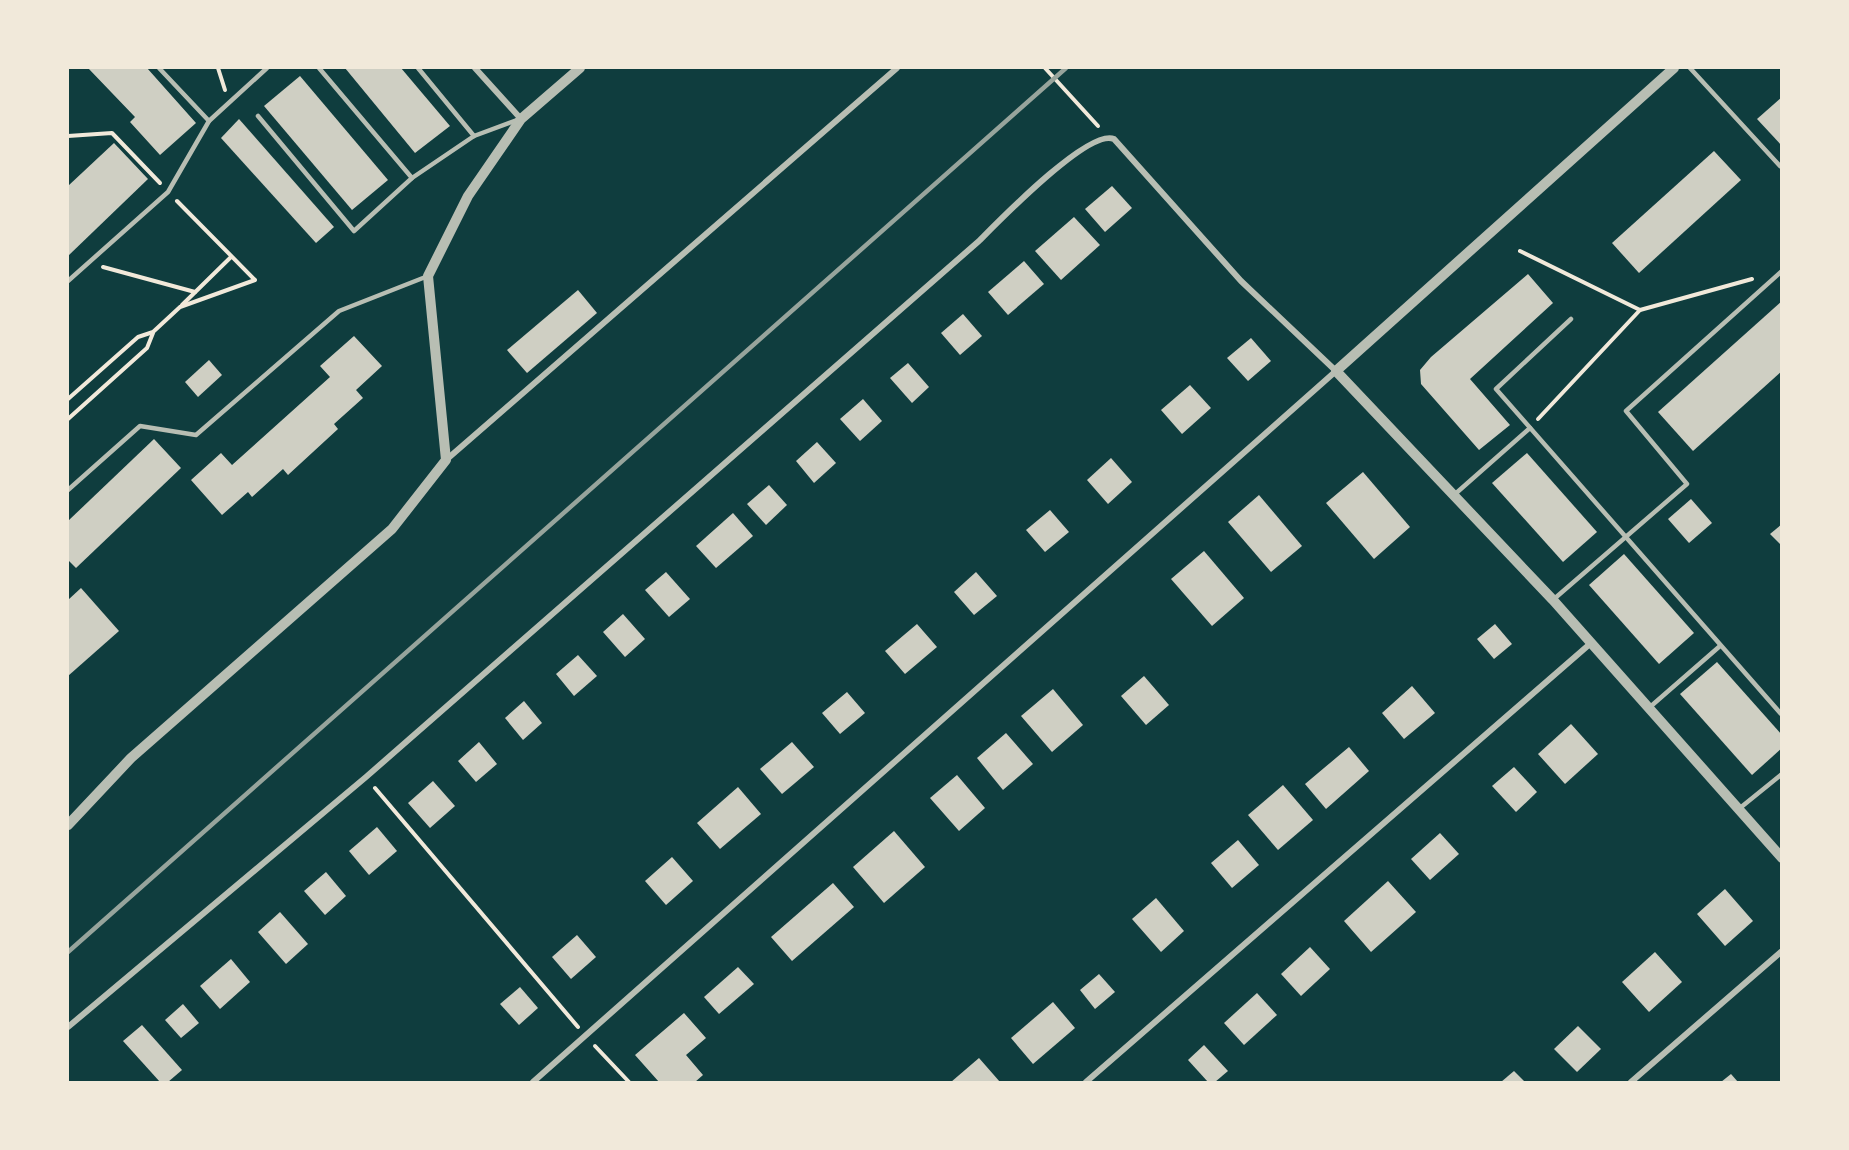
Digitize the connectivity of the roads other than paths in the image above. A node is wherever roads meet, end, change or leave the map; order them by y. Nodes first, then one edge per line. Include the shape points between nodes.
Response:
1 (159, 68) edge
2 (267, 68) edge
3 (319, 68) edge
4 (418, 68) edge
5 (475, 68) edge
6 (580, 68) edge
7 (897, 68) edge
8 (1674, 68) edge
9 (1690, 68) edge
10 (258, 116) dead end
11 (521, 119) junction
12 (208, 121) junction
13 (474, 136) junction
14 (1782, 164) edge
15 (412, 178) junction
16 (1782, 271) edge
17 (429, 276) junction
18 (68, 281) edge
19 (1571, 319) dead end
20 (1336, 371) junction
21 (1530, 428) junction
22 (446, 460) junction
23 (68, 490) edge
24 (1454, 495) junction
25 (1626, 538) junction
26 (1553, 600) junction
27 (1591, 643) junction
28 (1720, 646) junction
29 (1648, 708) junction
30 (1782, 715) edge
31 (1782, 774) edge
32 (1738, 809) junction
33 (68, 825) edge
34 (1782, 858) edge
35 (1782, 951) edge
36 (68, 1027) edge
37 (533, 1083) edge
38 (1086, 1083) edge
39 (1631, 1083) edge

1 - 12 lane
2 - 12 lane
3 - 15 lane
4 - 13 lane
5 - 11 street
6 - 11 street
7 - 22 street
8 - 20 street
9 - 14 lane
10 - 15 lane via 354,231
11 - 13 lane
11 - 17 street via 468,196
12 - 18 lane via 168,192
13 - 15 lane
16 - 25 lane via 1626,411 1687,484
17 - 22 street
17 - 23 lane via 339,311 196,435 140,426
19 - 21 lane via 1496,389
20 - 24 street
20 - 36 street via 1241,281 1114,139 1110,137 1088,147 1037,183 979,241 366,777
20 - 37 street
21 - 24 lane
21 - 25 lane
22 - 33 street via 392,529 131,758
24 - 26 street
25 - 26 lane
25 - 28 lane
26 - 27 street
27 - 29 street
27 - 38 street
28 - 29 lane
28 - 30 lane
29 - 32 street
31 - 32 lane
32 - 34 street
35 - 39 street

